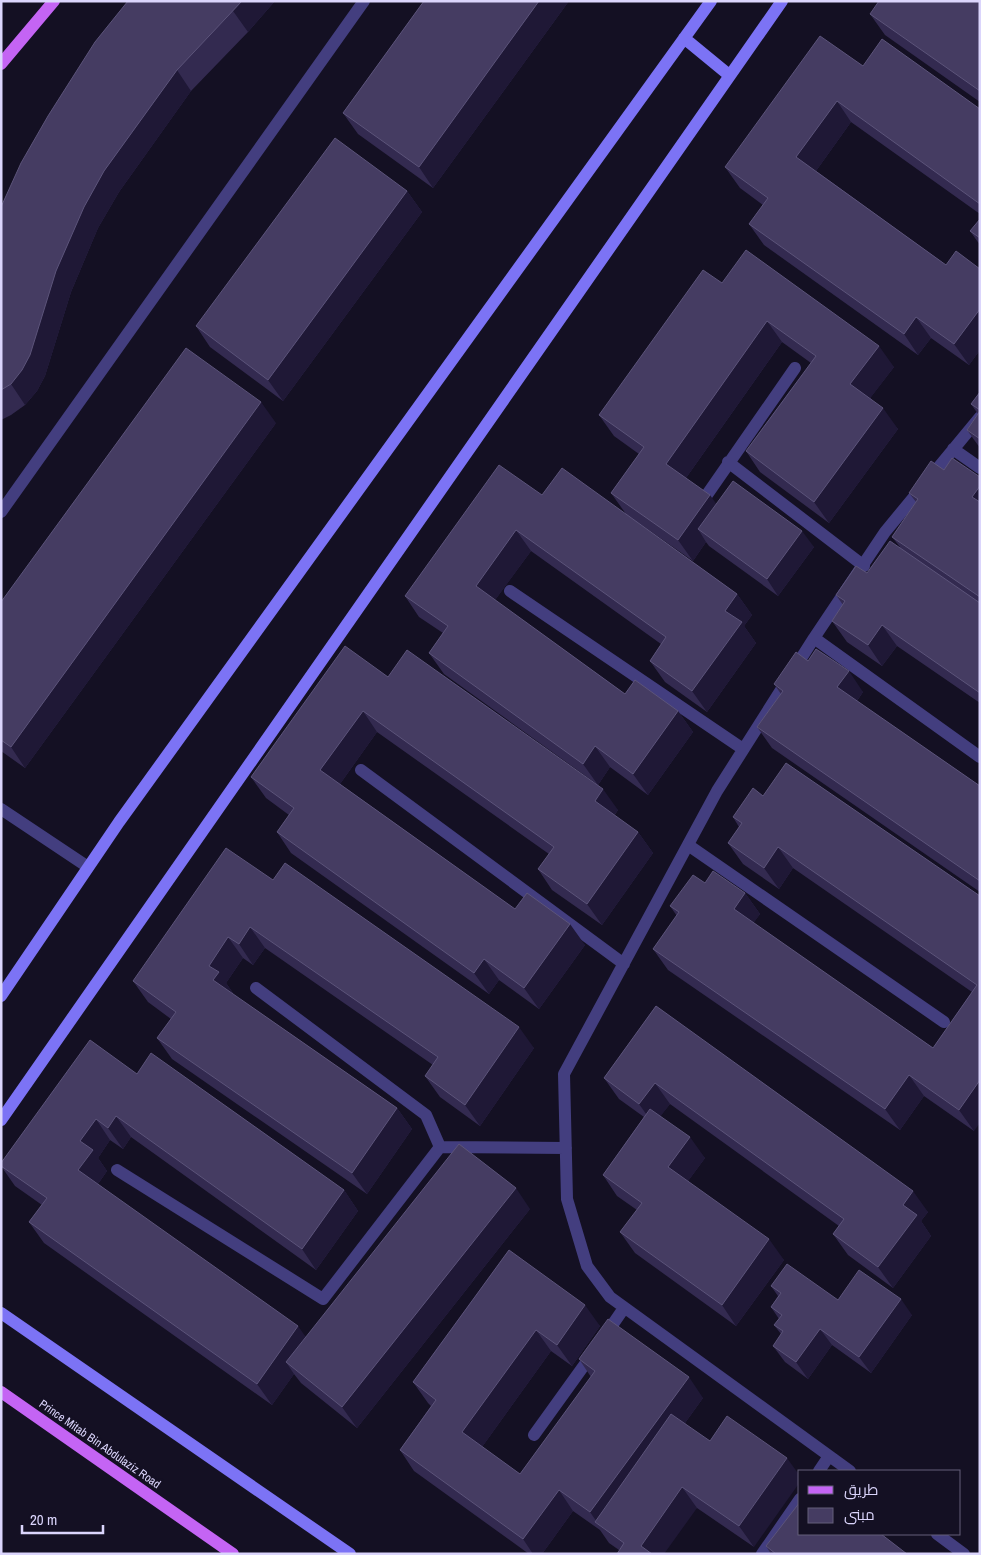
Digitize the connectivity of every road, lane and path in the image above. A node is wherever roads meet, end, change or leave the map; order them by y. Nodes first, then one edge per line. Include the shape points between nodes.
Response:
1 (54, 1) edge
2 (364, 1) edge
3 (711, 1) edge
4 (782, 1) edge
5 (684, 38) junction
6 (1, 64) edge
7 (729, 75) junction
8 (795, 368) dead end
9 (980, 417) edge
10 (954, 449) junction
11 (728, 462) junction
12 (980, 468) edge
13 (704, 499) edge
14 (1, 512) edge
15 (864, 566) junction
16 (510, 591) dead end
17 (814, 638) junction
18 (743, 749) junction
19 (980, 757) edge
20 (361, 770) dead end
21 (1, 809) edge
22 (688, 845) junction
23 (88, 867) junction
24 (624, 964) junction
25 (256, 988) dead end
26 (1, 996) edge
27 (944, 1022) dead end
28 (1, 1120) edge
29 (440, 1147) junction
30 (566, 1148) junction
31 (117, 1170) dead end
32 (624, 1308) junction
33 (1, 1314) edge
34 (1, 1392) edge
35 (534, 1436) dead end
36 (829, 1456) junction
37 (820, 1470) edge
38 (849, 1470) edge
39 (798, 1502) edge
40 (938, 1535) edge
41 (233, 1554) edge
42 (350, 1554) edge
43 (762, 1554) edge
44 (964, 1554) edge

1 - 6 main road
2 - 14 street
3 - 5 street
4 - 7 street
5 - 7 street
5 - 23 street
7 - 28 street
8 - 11 street
9 - 10 street
10 - 12 street
10 - 15 street via 885,532
11 - 13 street
11 - 15 street
15 - 17 street
16 - 18 street
17 - 18 street
17 - 19 street
18 - 22 street via 716,791
20 - 24 street
21 - 23 street
22 - 24 street
22 - 27 street
23 - 26 street
24 - 30 street via 564,1074
25 - 29 street via 426,1115
29 - 30 street
29 - 31 street via 323,1299
30 - 32 street via 567,1199 587,1266 610,1297
32 - 35 street
32 - 36 street
33 - 42 street
34 - 41 main road, Prince Mitab Bin Abdulaziz Road
36 - 37 street
36 - 38 street
39 - 43 street
40 - 44 street

